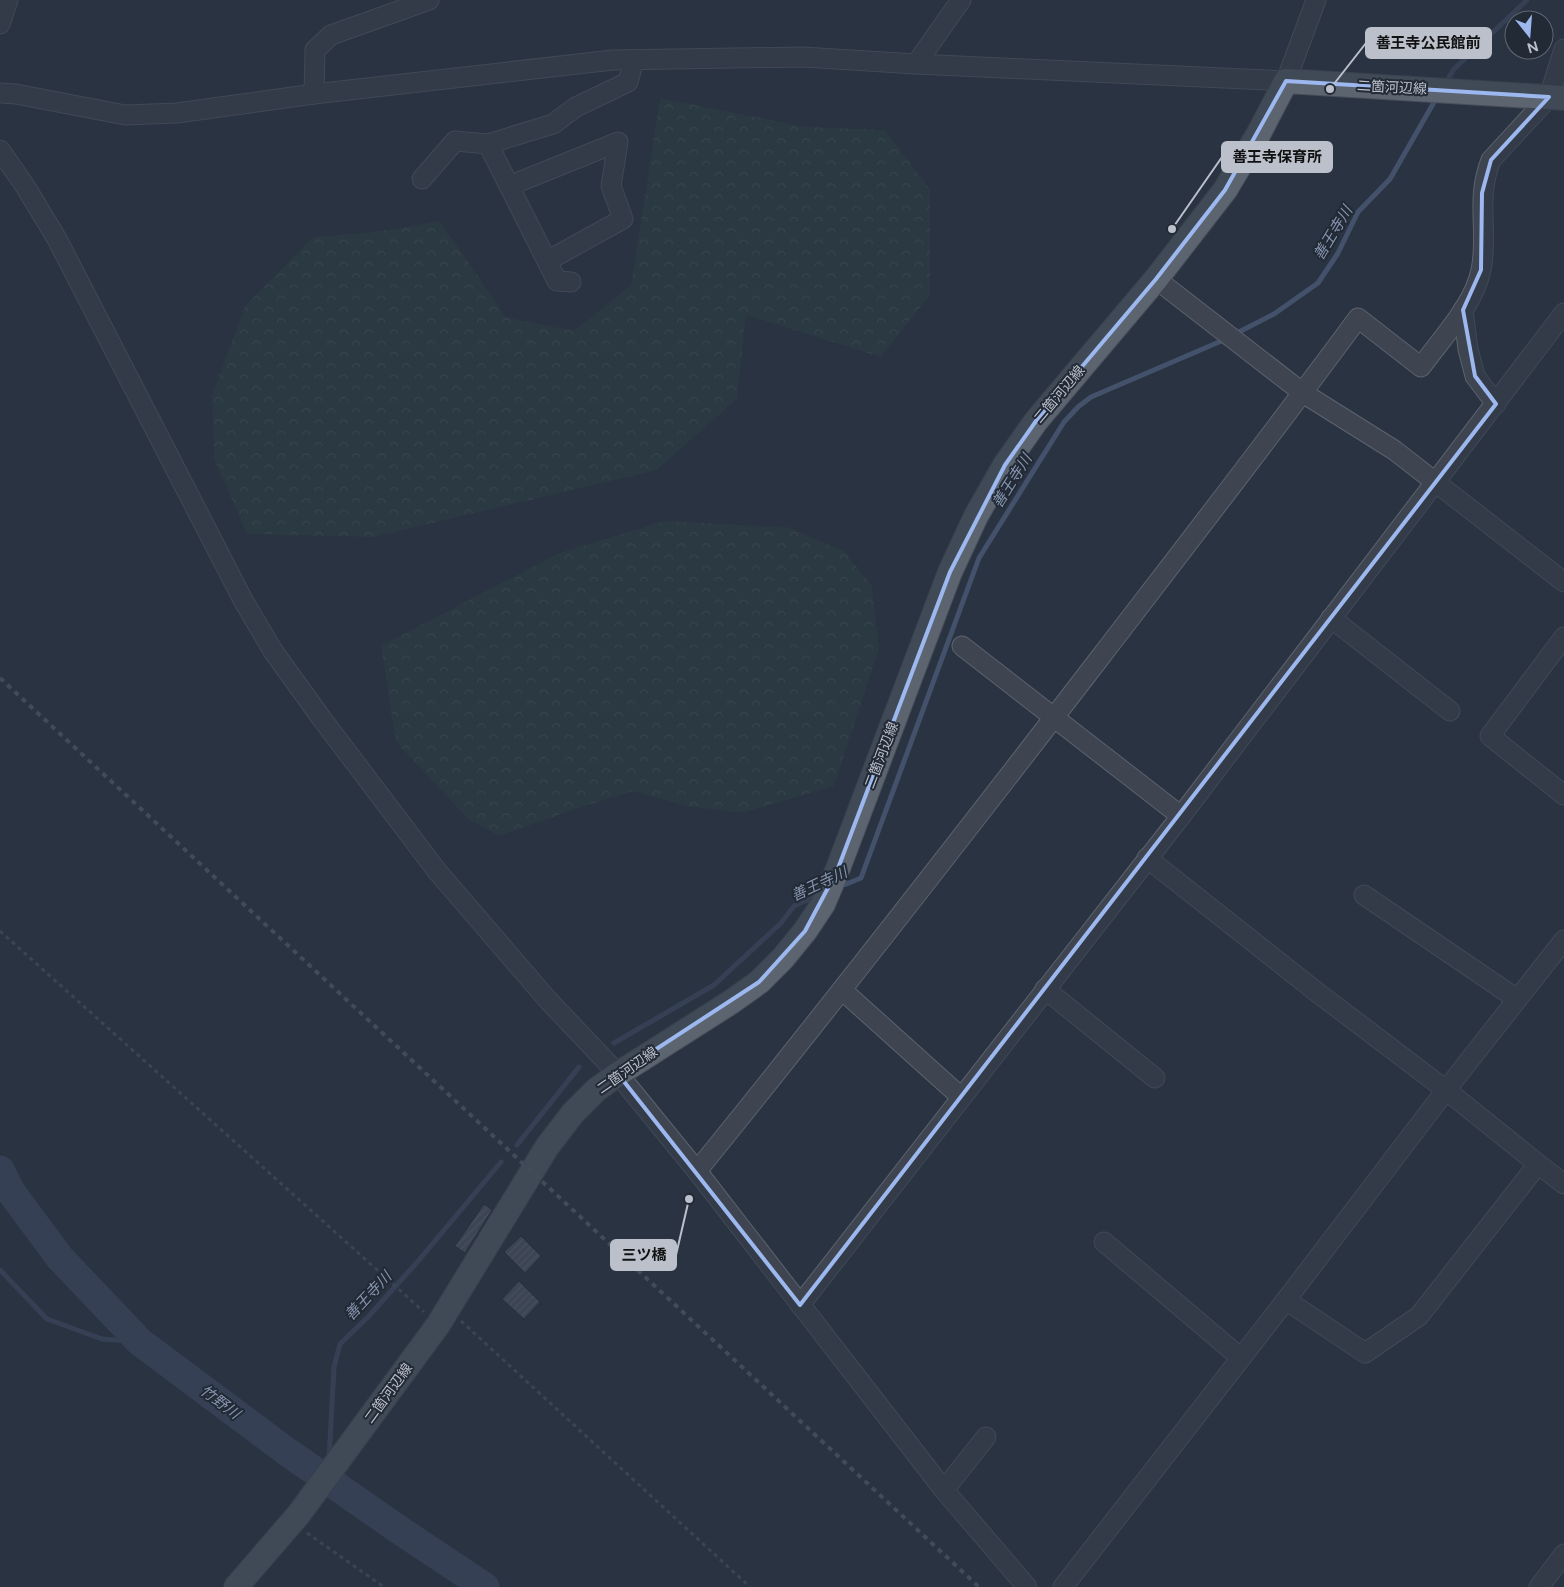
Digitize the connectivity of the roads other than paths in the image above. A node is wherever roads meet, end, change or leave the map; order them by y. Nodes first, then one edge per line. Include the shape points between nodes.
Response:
1 (8, 0) edge
2 (429, 0) edge
3 (961, 0) edge
4 (1316, 0) edge
5 (0, 24) edge
6 (1564, 49) edge
7 (634, 60) junction
8 (916, 64) junction
9 (1286, 81) junction
10 (0, 93) edge
11 (314, 94) junction
12 (1557, 98) edge
13 (488, 144) junction
14 (0, 150) edge
15 (422, 179) dead end
16 (509, 186) junction
17 (547, 261) junction
18 (1156, 279) junction
19 (571, 282) dead end
20 (1463, 310) junction
21 (1564, 314) edge
22 (1303, 392) junction
23 (1496, 404) junction
24 (1435, 482) junction
25 (1564, 582) edge
26 (1331, 618) junction
27 (1564, 637) edge
28 (962, 646) dead end
29 (1450, 711) dead end
30 (1054, 717) junction
31 (1561, 788) edge
32 (1181, 816) junction
33 (1147, 858) junction
34 (1364, 895) dead end
35 (1564, 940) edge
36 (842, 990) junction
37 (1045, 990) junction
38 (1517, 999) junction
39 (618, 1074) junction
40 (1155, 1078) dead end
41 (1446, 1090) junction
42 (961, 1097) junction
43 (1538, 1164) junction
44 (697, 1171) junction
45 (1564, 1184) edge
46 (1104, 1242) dead end
47 (1286, 1300) junction
48 (800, 1305) junction
49 (1241, 1358) junction
50 (986, 1437) dead end
51 (944, 1490) junction
52 (1564, 1554) edge
53 (236, 1587) edge
54 (1027, 1587) edge
55 (1063, 1587) edge
56 (1538, 1587) edge

1 - 5 street
2 - 11 street via 330,36 315,50
3 - 8 street
4 - 9 street
6 - 12 street
7 - 8 street via 803,57
7 - 11 street
7 - 13 street via 628,82 576,107 553,124
8 - 9 street
9 - 12 main road, 二箇河辺線
9 - 18 main road, 二箇河辺線 via 1225,190
10 - 11 street via 125,115 177,113
12 - 20 street via 1491,160 1482,193 1481,270 1474,293
13 - 15 street via 456,141
13 - 16 street
14 - 39 street via 57,239 243,600 273,651 437,871 547,999
16 - 17 street
16 - 17 street via 618,142 611,186 623,219
17 - 19 street via 557,281
18 - 22 street
18 - 39 main road, 二箇河辺線 via 1036,421 1005,465 976,516 950,572 837,871 823,904 805,931 759,982
20 - 22 street via 1421,367 1358,318
20 - 23 street via 1475,376
21 - 23 street
22 - 24 street via 1394,450
22 - 30 street
23 - 24 street
24 - 25 street
24 - 26 street
26 - 29 street
26 - 32 street
27 - 31 street via 1490,736
28 - 30 street
30 - 32 street
30 - 36 street
32 - 33 street
33 - 37 street
33 - 41 street
34 - 38 street
35 - 38 street
36 - 42 street
36 - 44 street
37 - 40 street
37 - 42 street
38 - 41 street
39 - 44 street
39 - 53 main road, 二箇河辺線 via 573,1113 547,1147 443,1317 295,1518
41 - 43 street
41 - 47 street
42 - 48 street
43 - 45 street
43 - 47 street via 1419,1316 1365,1354
44 - 48 street
46 - 49 street
47 - 49 street
48 - 51 street
49 - 55 street
50 - 51 street
51 - 54 street
52 - 56 street

